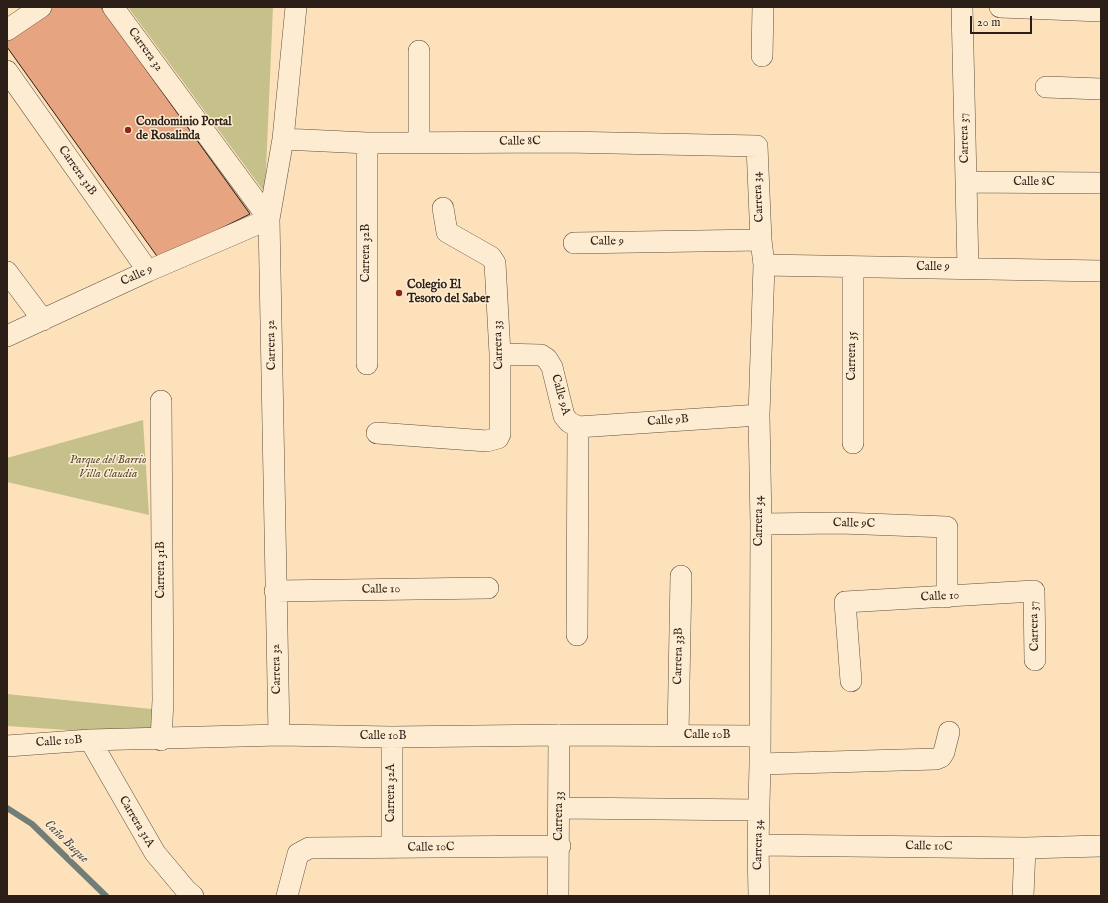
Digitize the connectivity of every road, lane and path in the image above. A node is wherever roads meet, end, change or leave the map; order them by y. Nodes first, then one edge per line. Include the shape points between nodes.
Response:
1 (41, 7) edge
2 (113, 7) edge
3 (296, 7) edge
4 (763, 7) edge
5 (962, 7) edge
6 (1000, 7) edge
7 (1101, 10) edge
8 (7, 30) edge
9 (419, 51) dead end
10 (762, 56) dead end
11 (7, 71) edge
12 (1046, 87) dead end
13 (1101, 89) edge
14 (283, 139) junction
15 (419, 142) junction
16 (367, 143) junction
17 (757, 146) joint
18 (966, 182) junction
19 (1101, 183) edge
20 (443, 208) dead end
21 (269, 219) junction
22 (761, 240) junction
23 (574, 243) dead end
24 (764, 265) junction
25 (853, 268) junction
26 (968, 268) junction
27 (1101, 270) edge
28 (148, 271) junction
29 (7, 272) edge
30 (43, 320) junction
31 (7, 336) edge
32 (500, 354) junction
33 (367, 364) dead end
34 (162, 401) dead end
35 (759, 415) junction
36 (578, 427) junction
37 (377, 433) dead end
38 (853, 443) dead end
39 (761, 524) junction
40 (681, 576) dead end
41 (488, 588) dead end
42 (275, 591) junction
43 (1034, 592) joint
44 (947, 597) junction
45 (577, 636) dead end
46 (1035, 660) dead end
47 (851, 681) dead end
48 (949, 732) dead end
49 (278, 735) junction
50 (559, 735) junction
51 (678, 736) junction
52 (760, 736) junction
53 (392, 737) junction
54 (90, 740) junction
55 (161, 740) junction
56 (7, 746) edge
57 (760, 764) junction
58 (560, 808) junction
59 (760, 810) junction
60 (758, 844) junction
61 (560, 846) junction
62 (1101, 846) edge
63 (392, 848) junction
64 (1025, 848) junction
65 (193, 896) edge
66 (287, 896) edge
67 (558, 896) edge
68 (759, 896) edge
69 (1023, 896) edge

1 - 8 street
2 - 21 street, Carrera 32
3 - 14 street
4 - 10 street
5 - 18 street, Carrera 37
6 - 7 street
9 - 15 street
11 - 28 street, Carrera 31B
12 - 13 street
14 - 16 street, Calle 8C
14 - 21 street
15 - 16 street, Calle 8C
15 - 17 street, Calle 8C
16 - 33 street, Carrera 32B
17 - 22 street, Carrera 34
18 - 19 street, Calle 8C
18 - 26 street, Carrera 37
20 - 32 street, Carrera 33 via 447,232 491,257 495,263
21 - 28 street, Calle 9
21 - 42 street, Carrera 32
22 - 23 street, Calle 9
22 - 24 street, Carrera 34
24 - 25 street, Calle 9
24 - 35 street, Carrera 34
25 - 26 street, Calle 9
25 - 38 street, Carrera 35
26 - 27 street, Calle 9
28 - 30 street, Calle 9
29 - 30 street
30 - 31 street, Calle 9
32 - 36 street, Calle 9A via 541,355 547,359 552,367 564,416
32 - 37 street, Carrera 33 via 498,438 487,441
34 - 55 street, Carrera 31B
35 - 36 street, Calle 9B
35 - 39 street, Carrera 34
36 - 45 street
39 - 44 street, Calle 9C via 840,523 947,527
39 - 52 street, Carrera 34
40 - 51 street, Carrera 33B
41 - 42 street, Calle 10
42 - 49 street, Carrera 32
43 - 44 street, Calle 10
43 - 46 street, Carrera 37
44 - 47 street, Calle 10 via 845,602
48 - 57 street via 944,752 936,759
49 - 53 street, Calle 10B
49 - 55 street, Calle 10B
50 - 51 street, Calle 10B
50 - 53 street, Calle 10B
50 - 58 street, Carrera 33
51 - 52 street, Calle 10B
52 - 57 street, Carrera 34
53 - 63 street, Carrera 32A
54 - 55 street, Calle 10B
54 - 56 street, Calle 10B
54 - 65 street, Carrera 31A via 155,853
57 - 59 street, Carrera 34
58 - 59 street
58 - 61 street, Carrera 33
59 - 60 street, Carrera 34
60 - 64 street, Calle 10C
60 - 68 street, Carrera 34
61 - 63 street, Calle 10C
61 - 67 street, Carrera 33
62 - 64 street, Calle 10C
63 - 66 street, Calle 10C via 302,850 298,854
64 - 69 street

